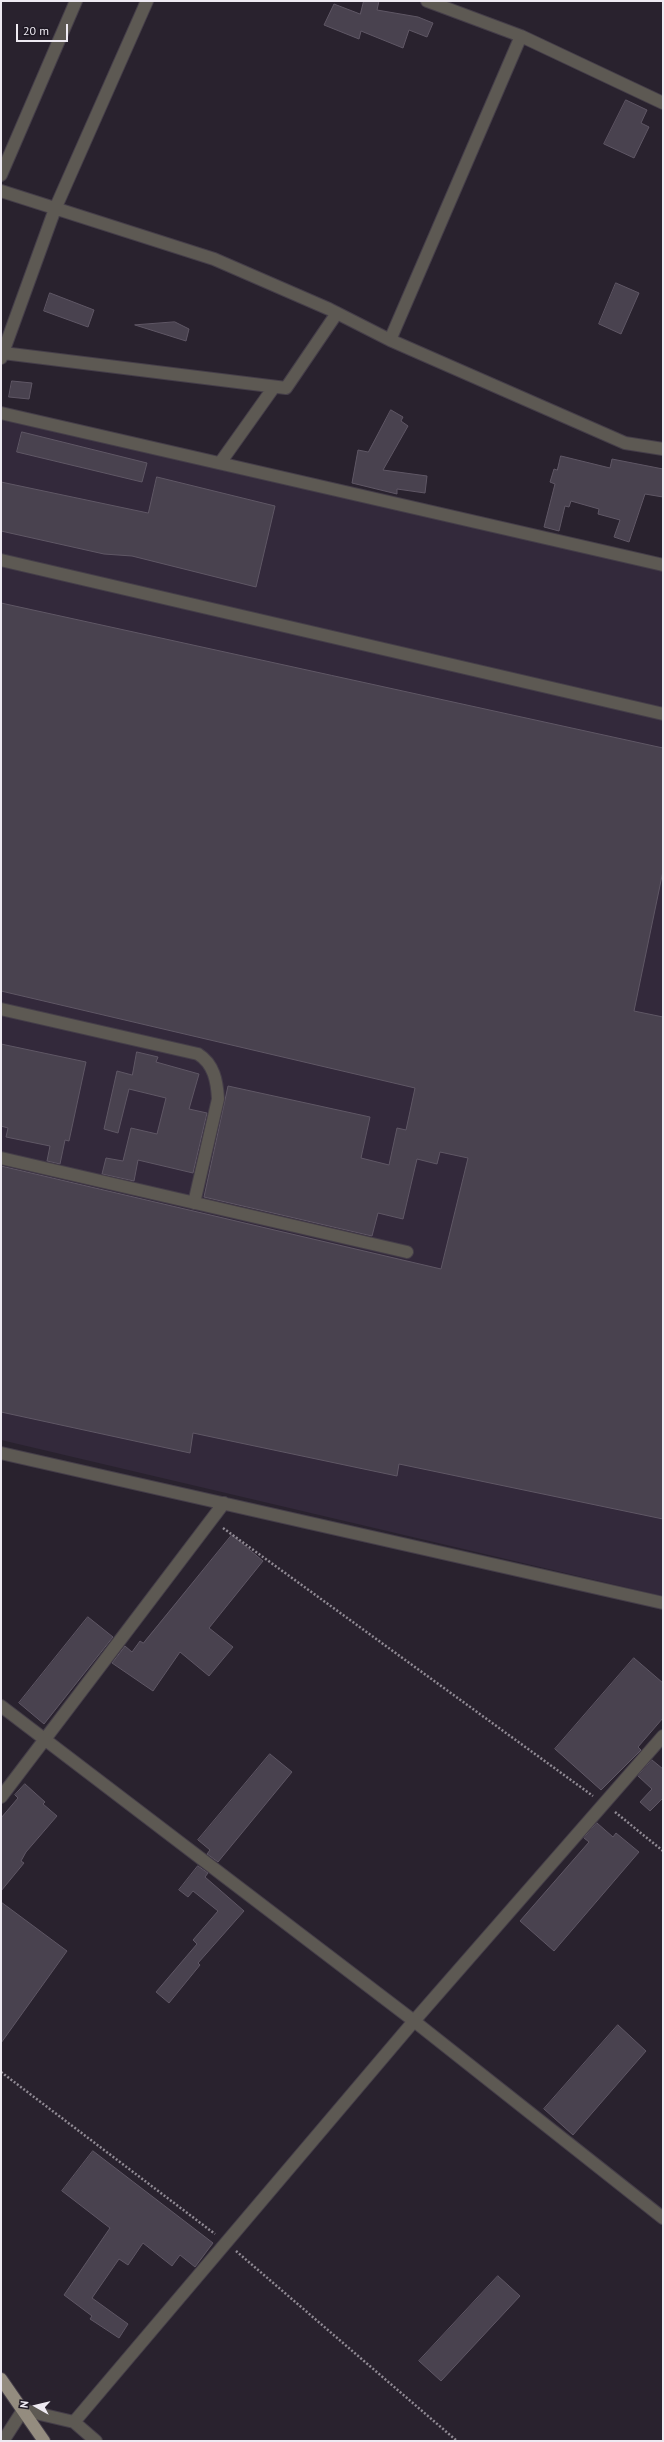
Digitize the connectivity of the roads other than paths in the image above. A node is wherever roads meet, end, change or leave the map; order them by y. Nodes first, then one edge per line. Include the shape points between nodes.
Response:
1 (76, 1) edge
2 (147, 1) edge
3 (427, 1) edge
4 (521, 36) junction
5 (663, 103) edge
6 (1, 175) edge
7 (1, 191) edge
8 (55, 210) junction
9 (337, 313) junction
10 (390, 340) junction
11 (2, 356) edge
12 (274, 386) junction
13 (1, 413) edge
14 (663, 449) edge
15 (220, 463) junction
16 (1, 560) edge
17 (663, 565) edge
18 (663, 714) edge
19 (1, 1009) edge
20 (1, 1158) edge
21 (194, 1203) junction
22 (407, 1252) dead end
23 (1, 1453) edge
24 (224, 1503) junction
25 (663, 1603) edge
26 (1, 1706) edge
27 (663, 1736) edge
28 (46, 1740) junction
29 (1, 1797) edge
30 (414, 2021) junction
31 (663, 2218) edge
32 (1, 2379) edge
33 (23, 2410) junction
34 (74, 2422) junction
35 (2, 2441) edge
36 (44, 2441) edge
37 (96, 2441) edge

1 - 6 street
2 - 8 street
3 - 4 street
4 - 5 street
4 - 10 street
7 - 8 street
8 - 9 street via 214,260
8 - 11 street
9 - 10 street
9 - 12 street via 286,388
10 - 14 street via 626,443
11 - 12 street
12 - 15 street
13 - 15 street
15 - 17 street
16 - 18 street
19 - 21 street via 198,1054 204,1058 212,1069 218,1099
20 - 21 street
21 - 22 street
23 - 24 street
24 - 25 street
24 - 28 street
26 - 28 street
27 - 30 street
28 - 29 street
28 - 30 street
30 - 31 street
30 - 34 street
32 - 33 main road
33 - 34 street
33 - 35 street
33 - 36 main road
34 - 37 street

